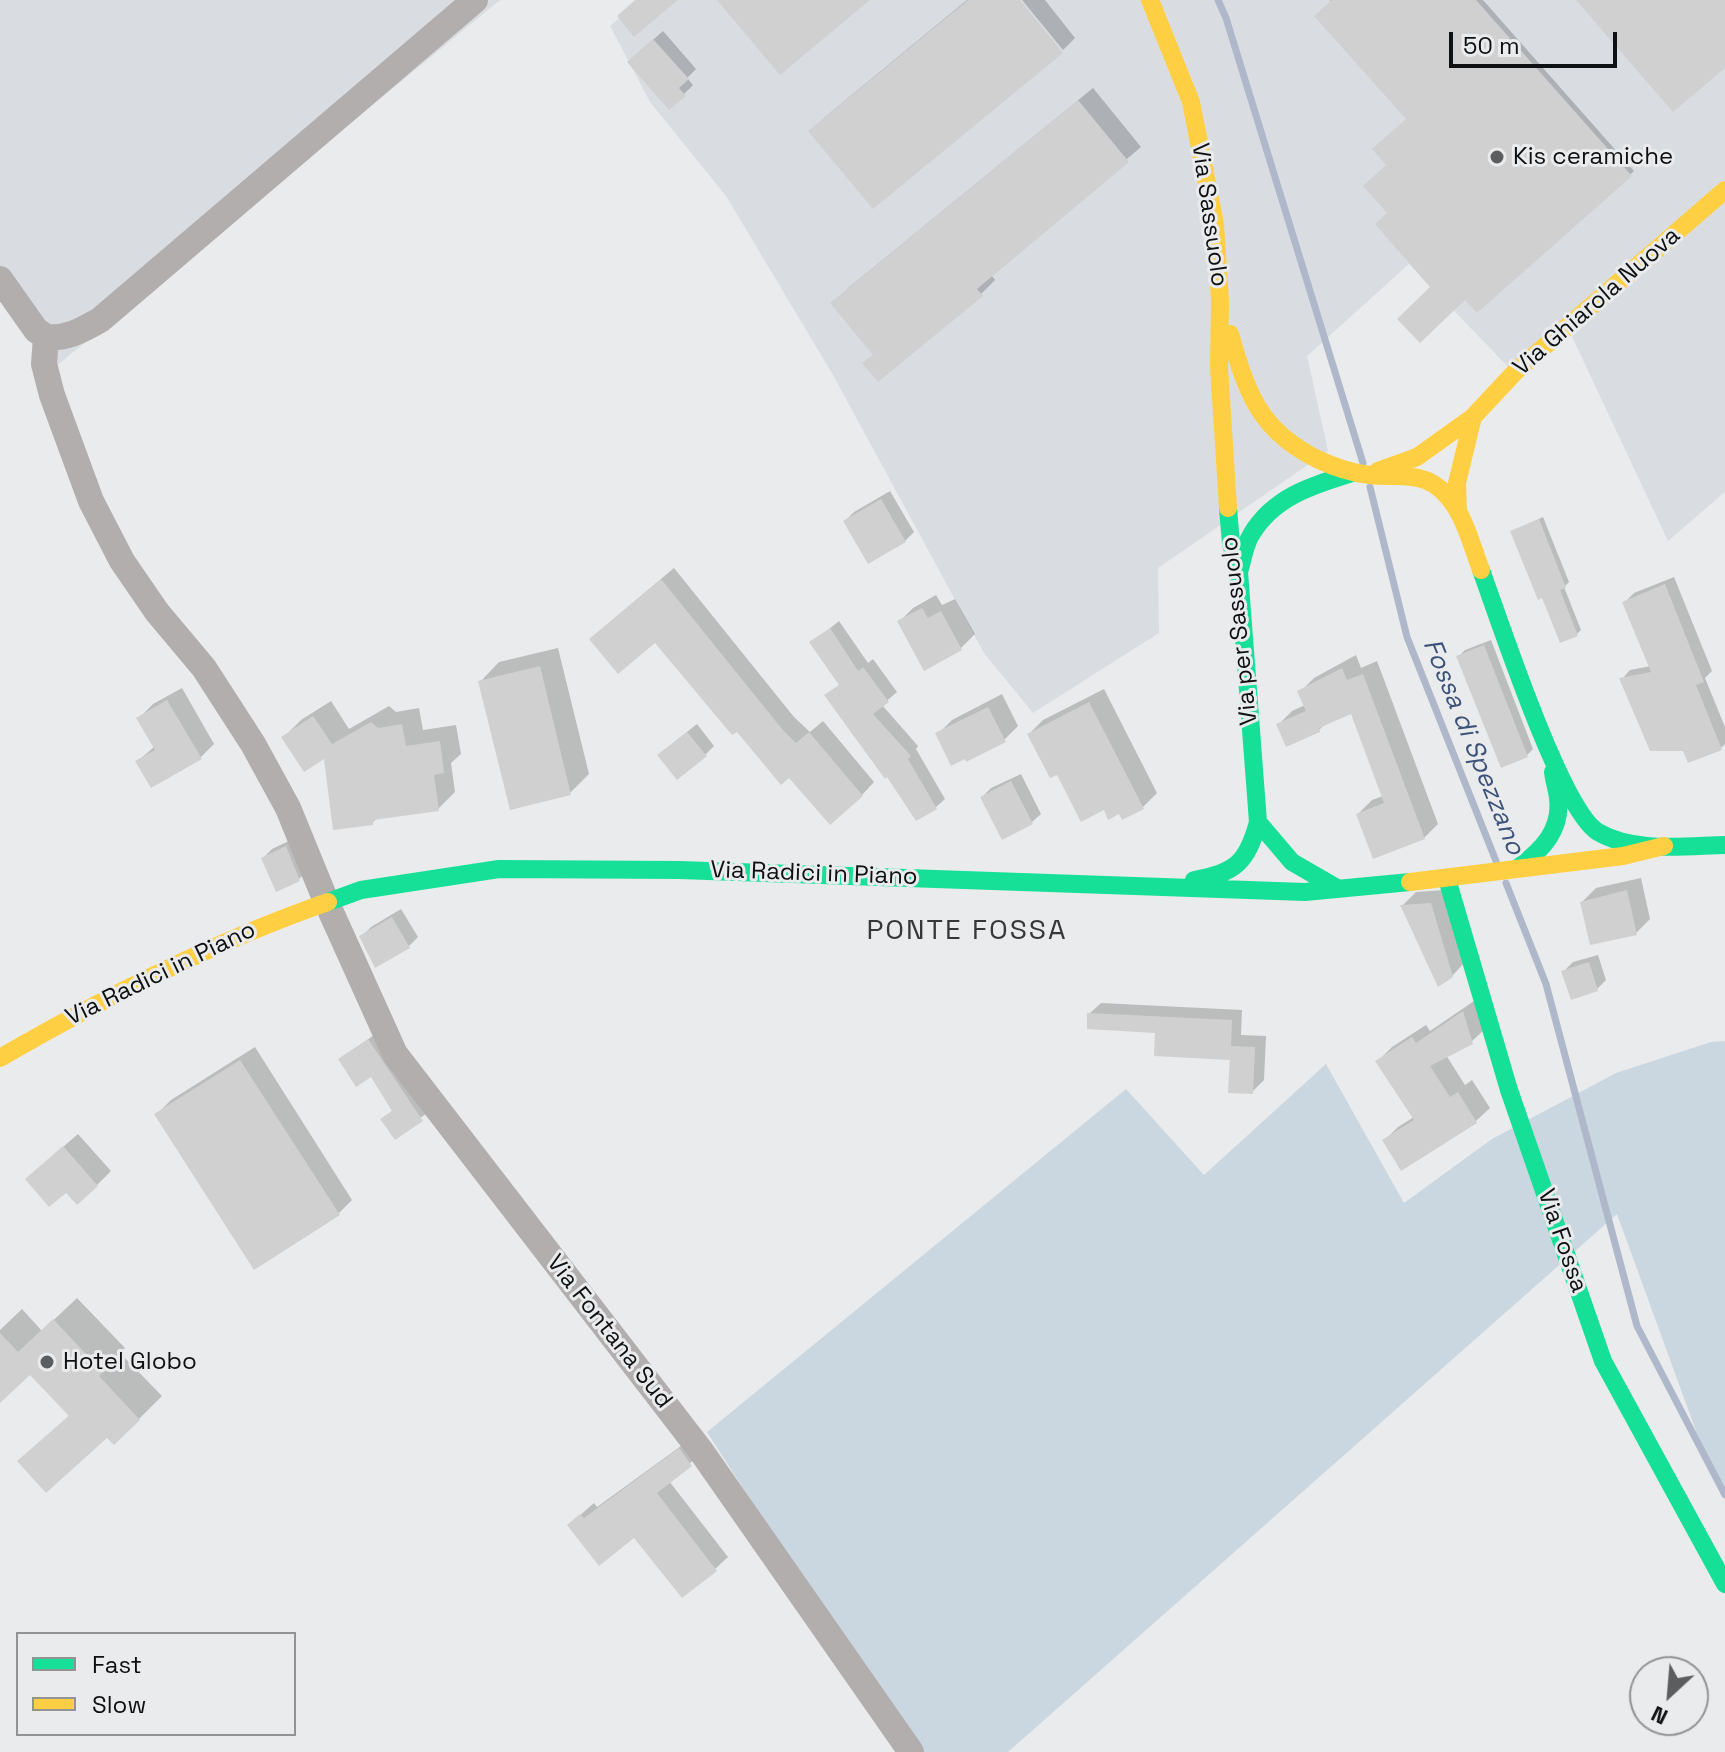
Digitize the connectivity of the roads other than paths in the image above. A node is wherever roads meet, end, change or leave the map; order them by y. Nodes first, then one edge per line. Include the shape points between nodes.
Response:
1 (475, 0) edge
2 (1150, 0) edge
3 (1725, 190) edge
4 (0, 279) edge
5 (1220, 301) junction
6 (46, 337) junction
7 (1473, 417) junction
8 (1223, 439) joint
9 (1406, 468) junction
10 (1331, 471) junction
11 (1458, 510) junction
12 (1239, 572) junction
13 (1552, 759) junction
14 (1258, 822) junction
15 (1725, 845) edge
16 (1664, 846) junction
17 (1537, 861) junction
18 (1447, 879) junction
19 (1160, 885) junction
20 (1338, 889) junction
21 (326, 901) junction
22 (0, 1058) edge
23 (1725, 1584) edge
24 (911, 1752) edge

1 - 6 street via 100,320 79,332
2 - 5 street, Via Sassuolo via 1191,102 1201,145 1215,224
3 - 7 street, Via Ghiarola Nuova via 1515,372
4 - 6 street
5 - 8 street, Via Sassuolo
5 - 10 street via 1238,364 1264,418 1277,434
6 - 21 street, Via Fontana Sud via 49,385 91,501 122,561 204,668 253,744 288,808
7 - 9 street, Via Ghiarola Nuova
7 - 11 street via 1457,483
8 - 12 street, Via per Sassuolo via 1231,544
9 - 10 street, Via Ghiarola Nuova via 1360,474
9 - 11 street via 1434,483
10 - 12 street via 1272,508 1249,537
11 - 13 street
12 - 14 street, Via per Sassuolo
13 - 16 street via 1593,829 1624,841
13 - 17 street via 1557,825
14 - 19 street via 1252,848 1239,866 1219,877
14 - 20 street via 1301,871
15 - 16 street
16 - 17 street via 1623,856
17 - 18 street, Via Radici in Piano
18 - 20 street, Via Radici in Piano
18 - 23 street, Via Fossa via 1509,1090 1603,1361
19 - 20 street, Via Radici in Piano
19 - 21 street, Via Radici in Piano via 499,869 361,890
21 - 22 street, Via Radici in Piano via 255,927 80,1011
21 - 24 street, Via Fontana Sud via 395,1054 701,1451

